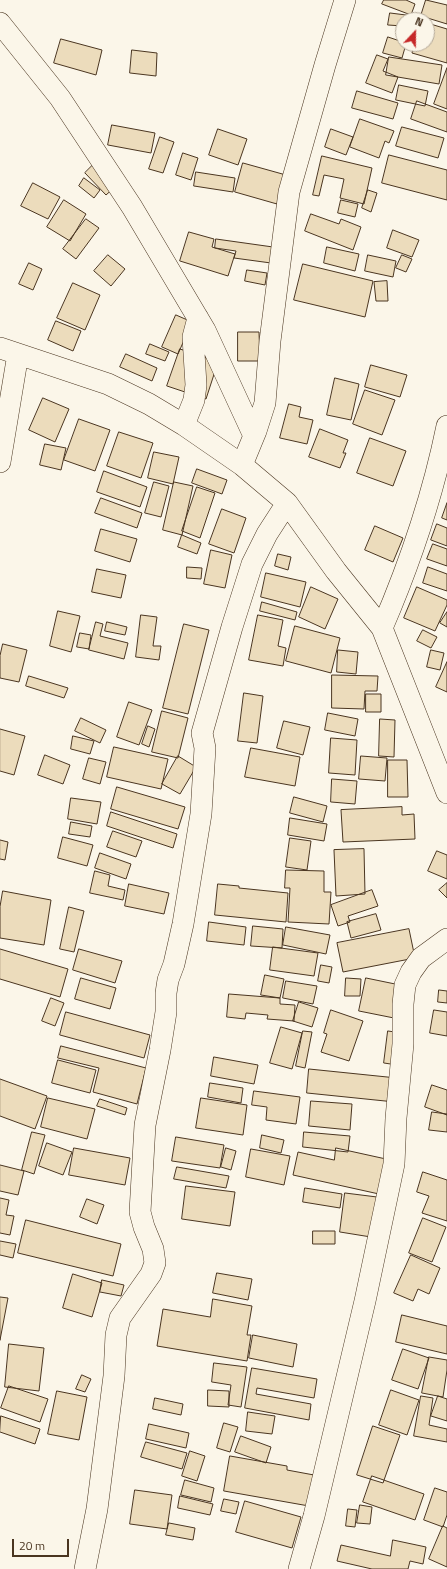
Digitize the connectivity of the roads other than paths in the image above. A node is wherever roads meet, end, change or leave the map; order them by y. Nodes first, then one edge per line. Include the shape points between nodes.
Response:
1 (345, 0) edge
2 (0, 23) edge
3 (198, 318) junction
4 (9, 351) edge
5 (184, 425) junction
6 (447, 426) edge
7 (254, 436) junction
8 (0, 462) edge
9 (242, 466) junction
10 (287, 504) junction
11 (382, 628) junction
12 (447, 793) edge
13 (447, 938) edge
14 (85, 1569) edge
15 (299, 1569) edge

1 - 7 street via 289,192 265,403
2 - 3 street via 60,98 132,207
3 - 5 street via 193,337 196,384 194,400
3 - 7 street
4 - 5 street via 108,384
4 - 8 street
5 - 9 street
6 - 11 street via 425,511 399,588
7 - 9 street
9 - 10 street
10 - 11 street
10 - 14 street via 267,534 252,564 202,733 205,748 201,814 183,924 168,980 160,1050 145,1125 140,1212 153,1249 155,1263 152,1274 120,1318 116,1335 114,1376 97,1509
11 - 12 street
13 - 15 street via 421,958 405,985 394,1164 361,1317

